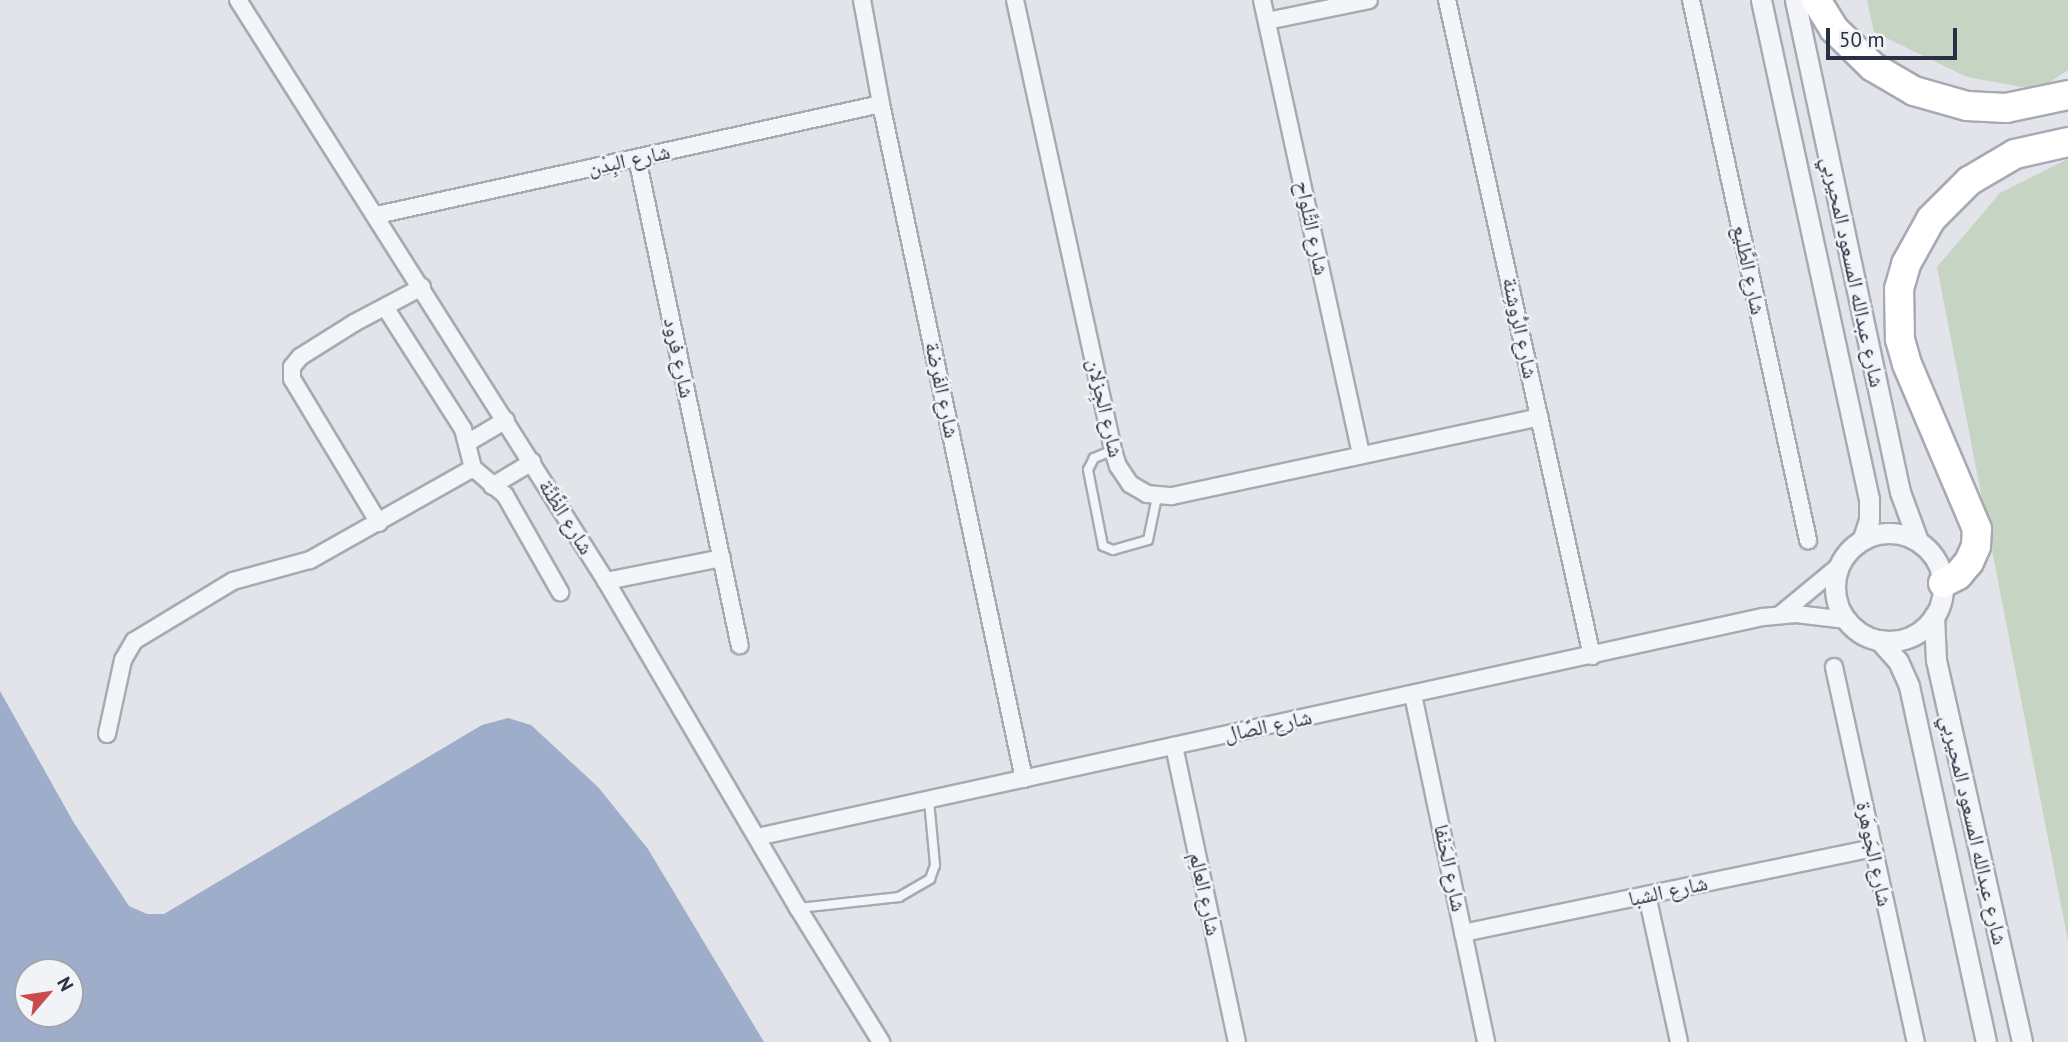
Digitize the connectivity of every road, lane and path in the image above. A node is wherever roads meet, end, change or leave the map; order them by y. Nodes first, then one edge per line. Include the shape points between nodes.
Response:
1 (238, 0) edge
2 (862, 0) edge
3 (1015, 0) edge
4 (1262, 0) edge
5 (1369, 0) edge
6 (1447, 0) edge
7 (1691, 0) edge
8 (1761, 0) edge
9 (1795, 0) edge
10 (1816, 0) edge
11 (1267, 21) junction
12 (2068, 95) edge
13 (881, 104) junction
14 (2068, 142) edge
15 (637, 158) junction
16 (377, 215) junction
17 (422, 287) junction
18 (385, 307) junction
19 (1539, 417) junction
20 (506, 421) junction
21 (467, 443) junction
22 (1114, 450) junction
23 (1361, 455) junction
24 (532, 462) junction
25 (473, 468) junction
26 (492, 486) junction
27 (1157, 497) junction
28 (379, 523) junction
29 (1863, 539) junction
30 (1808, 540) dead end
31 (1918, 541) junction
32 (722, 558) junction
33 (1839, 566) junction
34 (606, 581) junction
35 (1943, 583) junction
36 (560, 592) dead end
37 (1779, 615) junction
38 (1934, 616) junction
39 (1847, 620) junction
40 (1879, 640) junction
41 (740, 645) dead end
42 (1592, 656) junction
43 (1834, 667) dead end
44 (1413, 695) junction
45 (107, 733) dead end
46 (1174, 746) junction
47 (1024, 779) junction
48 (929, 800) junction
49 (757, 837) junction
50 (1873, 848) junction
51 (1647, 895) junction
52 (798, 908) junction
53 (1463, 933) junction
54 (881, 1042) edge
55 (1237, 1042) edge
56 (1486, 1042) edge
57 (1679, 1042) edge
58 (1916, 1042) edge
59 (1986, 1042) edge
60 (2022, 1042) edge

1 - 16 street, شارع الظَّنَّة
2 - 13 street, شارع الفَرضة
3 - 22 street, شارع الجِزلان
4 - 11 street, شارع التِّلواح
5 - 11 street
6 - 19 street, شارع الرُّوشِنة
7 - 30 street, شارع الطَّليع
8 - 29 street, شارع عبدالله المسعود المحيربي via 1869,499
9 - 31 street, شارع عبدالله المسعود المحيربي via 1900,492
10 - 12 highway via 1834,29 1873,66 1914,91 1967,106 2006,108
11 - 23 street, شارع التِّلواح
13 - 15 street, شارع البِدْن
13 - 47 street, شارع الفَرضة
14 - 35 highway via 2015,154 1969,181 1931,219 1906,264 1898,301 1900,339 1977,529 1969,562
15 - 16 street, شارع البِدْن
15 - 32 street, شارع فرود
16 - 17 street, شارع الظَّنَّة
17 - 18 street
17 - 20 street, شارع الظَّنَّة
18 - 21 street via 463,429
18 - 28 street via 300,357 291,373
19 - 23 street
19 - 42 street, شارع الرُّوشِنة
20 - 21 street
20 - 24 street, شارع الظَّنَّة
21 - 25 street
22 - 27 street, شارع الجِزلان via 1118,467 1130,484
22 - 27 lane via 1094,458 1088,470 1103,546 1113,550 1148,540
23 - 27 street
24 - 26 street
24 - 34 street, شارع الظَّنَّة
25 - 26 street
25 - 28 street
26 - 36 street via 508,500
28 - 45 street via 310,560 233,582 134,641 123,660
29 - 31 street via 1891,533
29 - 33 street
31 - 35 street via 1931,553
32 - 34 street
32 - 41 street, شارع فرود
33 - 37 street, شارع الصَّال
33 - 39 street via 1835,588
34 - 49 street, شارع الظَّنَّة
35 - 38 street
37 - 39 street, شارع الصَّال
37 - 42 street, شارع الصَّال
38 - 40 street via 1904,639
38 - 60 street, شارع عبدالله المسعود المحيربي via 1936,660
39 - 40 street
40 - 59 street, شارع عبدالله المسعود المحيربي via 1898,661 1909,686
42 - 44 street, شارع الصَّال
43 - 50 street, شارع الجَوهَرة
44 - 46 street, شارع الصَّال
44 - 53 street, شارع الحَنْفا
46 - 47 street, شارع الصَّال
46 - 55 street, شارع العالِم
47 - 48 street, شارع الصَّال
48 - 49 street, شارع الصَّال
48 - 52 lane via 935,865 930,879 899,897
49 - 52 street, شارع الظَّنَّة
50 - 51 street, شارع الشبا
50 - 58 street, شارع الجَوهَرة
51 - 53 street, شارع الشبا
51 - 57 street
52 - 54 street, شارع الظَّنَّة
53 - 56 street, شارع الحَنْفا

